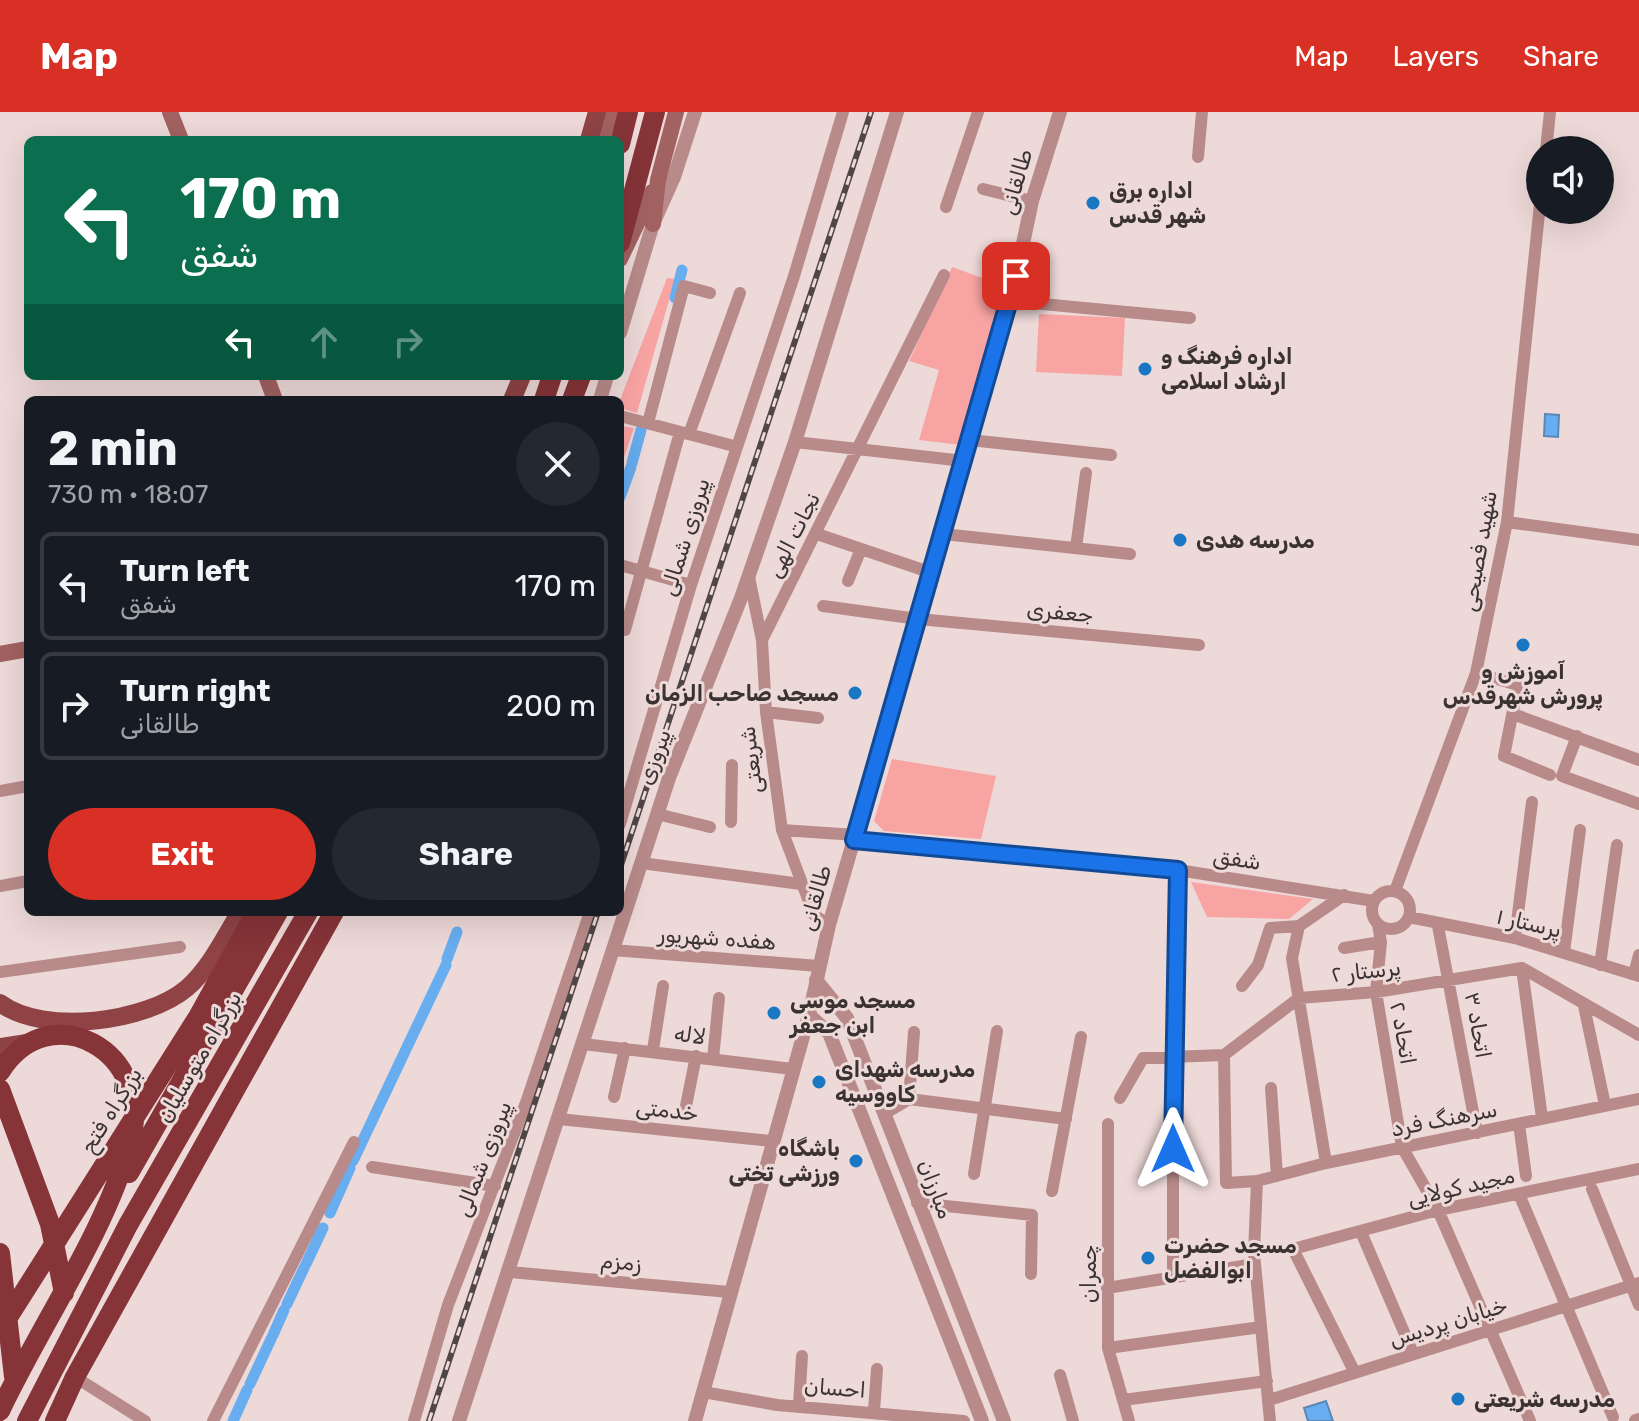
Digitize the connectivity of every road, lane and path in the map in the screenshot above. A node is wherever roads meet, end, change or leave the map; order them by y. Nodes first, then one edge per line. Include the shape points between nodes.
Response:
1 (170, 112) edge
2 (597, 112) edge
3 (611, 112) edge
4 (628, 112) edge
5 (655, 112) edge
6 (676, 112) edge
7 (695, 112) edge
8 (843, 112) edge
9 (897, 112) edge
10 (978, 112) edge
11 (1060, 112) edge
12 (1202, 112) edge
13 (1550, 112) edge
14 (179, 136) edge
15 (590, 136) edge
16 (603, 136) edge
17 (622, 136) edge
18 (1547, 136) edge
19 (1198, 157) dead end
20 (658, 180) junction
21 (983, 189) dead end
22 (1032, 201) junction
23 (946, 207) dead end
24 (653, 224) junction
25 (1538, 224) edge
26 (624, 228) edge
27 (624, 251) edge
28 (944, 275) dead end
29 (710, 293) dead end
30 (740, 293) dead end
31 (1011, 301) junction
32 (1190, 318) dead end
33 (624, 320) edge
34 (624, 417) edge
35 (648, 423) junction
36 (684, 433) junction
37 (970, 440) junction
38 (795, 442) junction
39 (734, 446) junction
40 (858, 448) junction
41 (1111, 455) dead end
42 (964, 461) junction
43 (1086, 473) dead end
44 (1507, 522) junction
45 (817, 534) junction
46 (943, 534) junction
47 (1639, 540) edge
48 (1076, 548) junction
49 (861, 549) junction
50 (1130, 554) dead end
51 (624, 567) edge
52 (641, 573) junction
53 (932, 573) junction
54 (749, 577) junction
55 (848, 581) dead end
56 (691, 585) junction
57 (823, 606) dead end
58 (918, 619) junction
59 (625, 630) dead end
60 (762, 640) junction
61 (1199, 645) dead end
62 (24, 650) edge
63 (0, 654) edge
64 (1476, 673) junction
65 (766, 712) junction
66 (1513, 714) junction
67 (818, 718) dead end
68 (1577, 736) junction
69 (1639, 760) edge
70 (732, 765) dead end
71 (1550, 775) dead end
72 (24, 787) edge
73 (0, 791) edge
74 (1532, 802) dead end
75 (1639, 804) edge
76 (624, 811) edge
77 (657, 814) junction
78 (731, 822) dead end
79 (710, 827) dead end
80 (782, 830) junction
81 (1580, 830) dead end
82 (855, 838) junction
83 (1617, 845) dead end
84 (641, 863) junction
85 (1178, 870) junction
86 (24, 882) edge
87 (801, 884) junction
88 (0, 886) edge
89 (1395, 891) junction
90 (1344, 895) junction
91 (1374, 901) junction
92 (624, 914) edge
93 (237, 916) edge
94 (254, 916) edge
95 (276, 916) edge
96 (306, 916) edge
97 (332, 916) edge
98 (589, 916) edge
99 (623, 916) edge
100 (1409, 917) junction
101 (829, 925) junction
102 (1378, 925) junction
103 (1299, 926) junction
104 (1438, 926) junction
105 (1515, 938) junction
106 (1381, 942) junction
107 (180, 947) dead end
108 (1344, 948) dead end
109 (612, 950) junction
110 (1564, 952) junction
111 (1639, 955) edge
112 (1600, 965) junction
113 (1522, 968) junction
114 (0, 972) edge
115 (818, 973) junction
116 (1637, 975) edge
117 (1449, 981) junction
118 (663, 986) dead end
119 (1242, 986) dead end
120 (1376, 992) junction
121 (719, 998) dead end
122 (1299, 998) junction
123 (1584, 1006) junction
124 (2, 1007) edge
125 (809, 1015) junction
126 (847, 1018) junction
127 (997, 1031) dead end
128 (914, 1032) dead end
129 (829, 1033) junction
130 (1639, 1035) edge
131 (1081, 1037) dead end
132 (27, 1043) junction
133 (583, 1044) junction
134 (0, 1047) edge
135 (625, 1048) junction
136 (653, 1050) junction
137 (1224, 1055) junction
138 (696, 1056) junction
139 (1173, 1056) junction
140 (713, 1059) junction
141 (792, 1069) junction
142 (0, 1072) edge
143 (1271, 1088) dead end
144 (0, 1089) edge
145 (614, 1097) dead end
146 (1120, 1098) dead end
147 (909, 1099) junction
148 (1639, 1099) edge
149 (1605, 1105) junction
150 (686, 1106) dead end
151 (985, 1109) junction
152 (884, 1114) junction
153 (1542, 1118) junction
154 (559, 1119) junction
155 (1066, 1119) junction
156 (1108, 1124) dead end
157 (1519, 1124) junction
158 (1477, 1133) junction
159 (771, 1141) junction
160 (354, 1142) dead end
161 (1402, 1147) junction
162 (1326, 1163) junction
163 (372, 1167) dead end
164 (1639, 1169) edge
165 (974, 1174) dead end
166 (1277, 1176) junction
167 (1526, 1176) dead end
168 (1257, 1181) junction
169 (495, 1186) junction
170 (1592, 1189) dead end
171 (1052, 1191) dead end
172 (1519, 1194) junction
173 (917, 1203) junction
174 (1438, 1210) junction
175 (96, 1228) junction
176 (1361, 1232) junction
177 (0, 1253) edge
178 (1255, 1264) junction
179 (510, 1272) junction
180 (1031, 1274) dead end
181 (1173, 1275) junction
182 (1635, 1284) edge
183 (1107, 1288) junction
184 (729, 1292) junction
185 (1639, 1305) edge
186 (1566, 1306) junction
187 (1261, 1327) junction
188 (0, 1330) edge
189 (1489, 1331) junction
190 (1108, 1348) junction
191 (1413, 1353) junction
192 (802, 1356) dead end
193 (877, 1369) dead end
194 (1354, 1371) junction
195 (1060, 1375) dead end
196 (75, 1377) junction
197 (1267, 1381) junction
198 (703, 1392) junction
199 (1123, 1400) junction
200 (1269, 1400) junction
201 (777, 1405) junction
202 (799, 1405) junction
203 (0, 1411) edge
204 (874, 1411) junction
205 (851, 1415) edge
206 (1613, 1417) dead end
207 (920, 1419) edge
208 (994, 1420) edge
209 (17, 1421) edge
210 (27, 1421) edge
211 (55, 1421) edge
212 (69, 1421) edge
213 (145, 1421) edge
214 (213, 1421) edge
215 (414, 1421) edge
216 (459, 1421) edge
217 (695, 1421) edge
218 (775, 1421) edge
219 (964, 1421) edge
220 (1073, 1421) edge
221 (1129, 1421) edge
222 (1270, 1421) edge
223 (1530, 1421) edge

1 - 14 main road
2 - 15 main road
3 - 16 main road
4 - 17 highway
5 - 26 highway
6 - 20 main road
7 - 24 street
8 - 39 street, پیروزی شمالی via 794,276
9 - 38 street, پیروزی
10 - 23 street
11 - 22 street, طالقانی
12 - 19 street
13 - 18 street
20 - 24 main road
20 - 27 main road
21 - 22 street
22 - 31 street, طالقانی
24 - 33 street
25 - 44 street, شهید فصیحی
28 - 40 street, نجات الهی
29 - 35 street via 684,286
30 - 36 street
31 - 32 street
31 - 37 street, طالقانی
34 - 35 street
35 - 36 street
36 - 39 street
36 - 52 street
37 - 41 street
37 - 42 street, طالقانی
38 - 40 street
38 - 54 street, پیروزی
39 - 56 street, پیروزی شمالی
40 - 42 street
40 - 45 street, نجات الهی
42 - 46 street, طالقانی
43 - 48 street
44 - 47 street
44 - 64 street, شهید فصیحی
45 - 49 street
45 - 60 street, نجات الهی
46 - 48 street
46 - 53 street, طالقانی
48 - 50 street
49 - 53 street
49 - 55 street
51 - 52 street
52 - 56 street
52 - 59 street
53 - 58 street, طالقانی
54 - 60 street, شریعتی
54 - 77 street, پیروزی
56 - 76 street, پیروزی شمالی
57 - 58 street, جعفری
58 - 61 street, جعفری
58 - 82 street, طالقانی
60 - 65 street, شریعتی
62 - 63 main road
64 - 66 street via 1518,685
64 - 89 street, شهید فصیحی
65 - 67 street
65 - 80 street, شریعتی
66 - 68 street
66 - 71 street via 1504,756
68 - 69 street
68 - 75 street via 1562,776
70 - 78 street
72 - 73 street
74 - 105 street
77 - 79 street
77 - 84 street, پیروزی
80 - 82 street, شفق
80 - 87 street, شریعتی
81 - 110 street
82 - 85 street, شفق
82 - 101 street, طالقانی
83 - 112 street
84 - 87 street
84 - 92 street, پیروزی
85 - 90 street, شفق
85 - 139 street
86 - 88 street
87 - 101 street, شریعتی via 814,915
89 - 91 street
89 - 100 street via 1410,904
90 - 91 street, شفق
90 - 103 street
91 - 102 street via 1372,914
93 - 124 main road via 203,971 169,1002 128,1016 50,1021
94 - 188 highway, بزرگراه فتح via 198,1017
95 - 175 highway, بزرگراه متوسلیان
96 - 210 highway, بزرگراه متوسلیان via 128,1225
97 - 196 highway
98 - 169 street, پیروزی شمالی
99 - 109 street, پیروزی
100 - 102 street via 1396,929
100 - 104 street, پرستار ۱
101 - 115 street, طالقانی
102 - 106 street, اتحاد ۲
103 - 119 street via 1270,928 1258,965
103 - 122 street via 1292,958
104 - 105 street, پرستار ۱
104 - 117 street, اتحاد ۳
105 - 110 street, پرستار ۱
106 - 108 street
106 - 120 street, اتحاد ۲
107 - 114 street
109 - 115 street, هفده شهریور
109 - 133 street, پیروزی
110 - 112 street, پرستار ۱
111 - 116 street
112 - 116 street, پرستار ۱
113 - 117 street, پرستار ۲
113 - 123 street
113 - 153 street
115 - 125 street, طالقانی
115 - 126 street, مبارزان
117 - 120 street, پرستار ۲
117 - 158 street, اتحاد ۳
118 - 136 street
120 - 122 street, پرستار ۲
120 - 161 street, اتحاد ۲
121 - 140 street
122 - 137 street
122 - 162 street
123 - 130 street
123 - 149 street
125 - 129 street, مبارزان
125 - 141 street, طالقانی
126 - 129 street
126 - 152 street, مبارزان
127 - 151 street
128 - 147 street
129 - 208 street, مبارزان
131 - 155 street
132 - 134 main road
132 - 142 highway
132 - 175 highway via 63,1035 98,1045 114,1058 132,1088 136,1104 131,1142
133 - 135 street, لاله
133 - 154 street, پیروزی
135 - 136 street, لاله
135 - 145 street
136 - 138 street, لاله
137 - 139 street
137 - 168 street via 1226,1183
138 - 140 street, لاله
138 - 150 street
139 - 146 street via 1143,1058
139 - 181 street
140 - 141 street, لاله
141 - 159 street, طالقانی
143 - 166 street
144 - 212 highway via 50,1224 67,1310
147 - 151 street
147 - 152 street
148 - 149 street, سرهنگ فرد
149 - 153 street, سرهنگ فرد
151 - 155 street
151 - 165 street
152 - 173 street, مبارزان
153 - 157 street, سرهنگ فرد
154 - 159 street, خدمتی
154 - 179 street, پیروزی
155 - 171 street
156 - 183 street, چمران
157 - 158 street, سرهنگ فرد
157 - 167 street
158 - 161 street, سرهنگ فرد
159 - 184 street, طالقانی
160 - 214 street
161 - 162 street, سرهنگ فرد
161 - 174 street
162 - 166 street, سرهنگ فرد
163 - 169 street
164 - 172 street, مجید کولایی
166 - 168 street, سرهنگ فرد
168 - 178 street
169 - 215 street, پیروزی شمالی via 448,1305
170 - 182 street
172 - 174 street, مجید کولایی
172 - 186 street
173 - 180 street via 1032,1215
173 - 208 street, مبارزان
174 - 176 street, مجید کولایی
174 - 189 street
175 - 203 highway
176 - 191 street
176 - 194 street, مجید کولایی via 1293,1249
177 - 209 highway
178 - 181 street
178 - 187 street
179 - 184 street, زمزم
179 - 216 street, پیروزی
181 - 183 street
182 - 185 street
182 - 186 street, خیابان پردیس
183 - 190 street, چمران
184 - 198 street, طالقانی
186 - 189 street, خیابان پردیس
186 - 206 street
187 - 190 street
187 - 197 street
189 - 191 street, خیابان پردیس
189 - 223 street
190 - 199 street, چمران
191 - 194 street, خیابان پردیس
192 - 202 street
193 - 204 street
194 - 200 street, خیابان پردیس
195 - 220 street
196 - 211 highway
196 - 213 street
197 - 199 street
197 - 200 street
198 - 201 street, احسان
198 - 217 street, طالقانی
199 - 221 street, چمران
200 - 222 street
201 - 202 street, احسان
201 - 218 street
202 - 205 street, احسان
204 - 205 street, احسان
204 - 207 street, احسان
207 - 219 street, احسان

